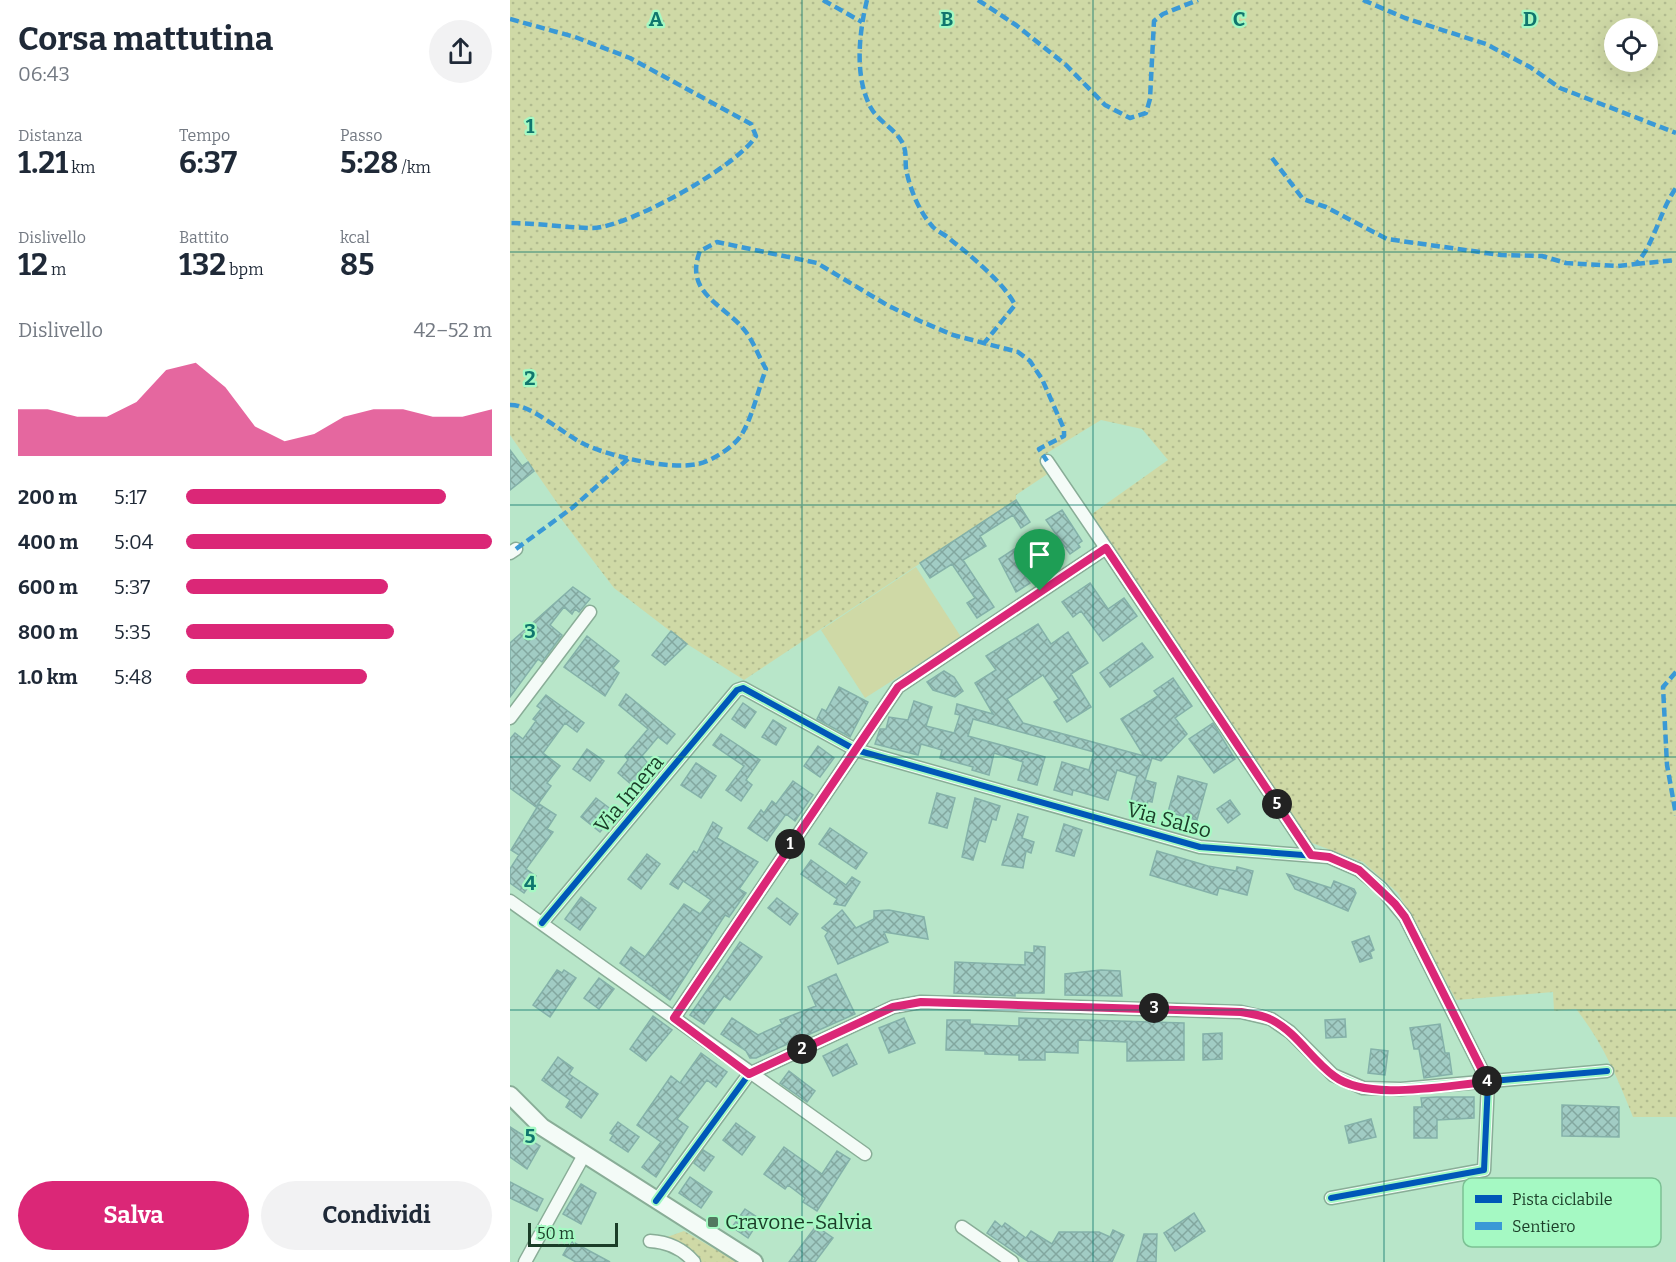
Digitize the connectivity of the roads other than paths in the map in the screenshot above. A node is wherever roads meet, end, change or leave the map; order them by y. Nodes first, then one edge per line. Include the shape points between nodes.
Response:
1 (1047, 461) dead end
2 (1106, 548) junction
3 (590, 612) dead end
4 (743, 688) joint
5 (510, 718) edge
6 (856, 750) junction
7 (1311, 855) junction
8 (510, 901) edge
9 (542, 923) junction
10 (674, 1018) junction
11 (1606, 1071) dead end
12 (749, 1074) junction
13 (1488, 1082) junction
14 (510, 1095) edge
15 (866, 1154) dead end
16 (584, 1155) junction
17 (1331, 1198) dead end
18 (656, 1201) junction
19 (962, 1227) dead end
20 (650, 1241) dead end
21 (525, 1262) edge
22 (694, 1262) edge
23 (754, 1262) edge
24 (1012, 1262) edge

1 - 2 street
2 - 6 street via 908,679
2 - 7 street
3 - 5 street
4 - 6 street, Via Salso
4 - 9 street, Via Imera via 737,690
6 - 7 street, Via Salso via 1200,847
6 - 10 street
7 - 13 street, Via Salso via 1329,857 1359,870 1395,904
8 - 9 street
9 - 10 street
10 - 12 street
11 - 13 street
12 - 13 street via 893,1007 958,1002 1241,1012 1271,1019 1290,1032 1333,1076 1362,1088
12 - 15 street
12 - 18 street
13 - 17 street via 1484,1170
14 - 16 street via 542,1127
16 - 18 street
16 - 21 street
18 - 23 street
19 - 24 street
20 - 22 street via 665,1242

